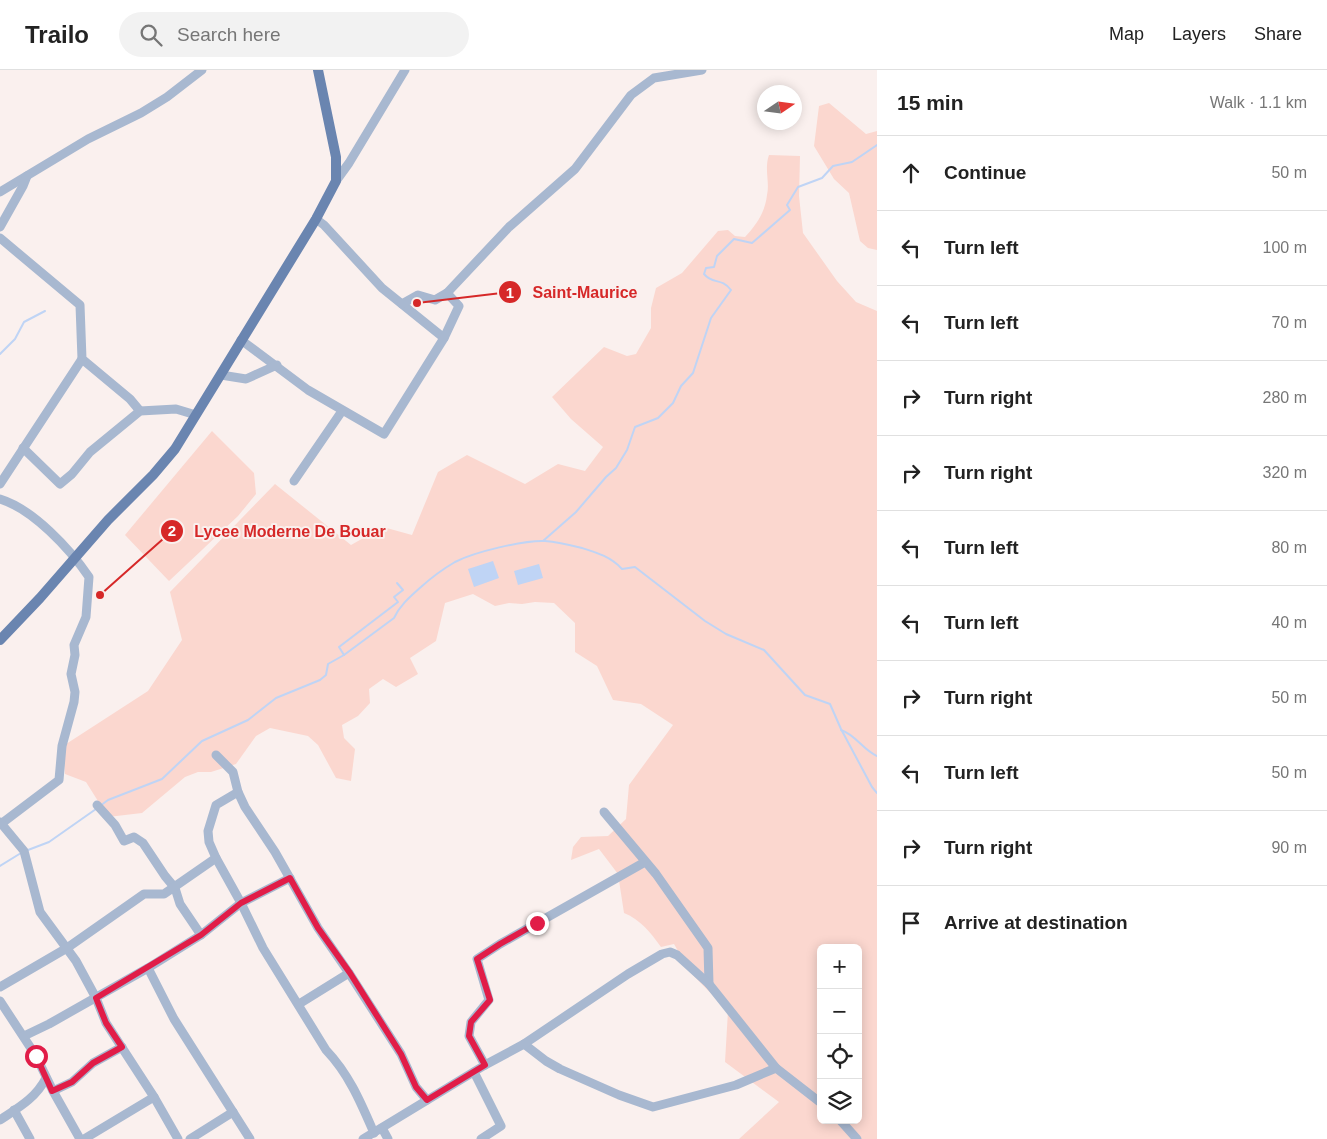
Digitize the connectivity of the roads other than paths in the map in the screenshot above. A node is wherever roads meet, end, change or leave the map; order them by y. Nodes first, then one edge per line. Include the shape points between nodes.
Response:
1 (202, 70) edge
2 (318, 70) edge
3 (405, 70) edge
4 (702, 70) edge
5 (27, 176) junction
6 (336, 180) junction
7 (0, 192) edge
8 (316, 219) junction
9 (0, 227) edge
10 (0, 238) edge
11 (447, 293) junction
12 (402, 304) junction
13 (444, 338) junction
14 (241, 340) junction
15 (82, 359) junction
16 (276, 365) junction
17 (221, 375) junction
18 (140, 410) junction
19 (342, 411) junction
20 (196, 415) junction
21 (23, 448) junction
22 (294, 480) dead end
23 (0, 484) edge
24 (0, 499) edge
25 (76, 558) junction
26 (0, 640) edge
27 (216, 755) dead end
28 (238, 792) junction
29 (97, 805) dead end
30 (604, 812) dead end
31 (1, 823) edge
32 (216, 858) junction
33 (645, 862) junction
34 (290, 878) junction
35 (175, 888) junction
36 (241, 903) junction
37 (201, 935) junction
38 (67, 948) junction
39 (148, 968) junction
40 (350, 973) junction
41 (709, 984) junction
42 (0, 987) edge
43 (96, 998) junction
44 (0, 1001) edge
45 (299, 1004) junction
46 (24, 1036) junction
47 (524, 1044) junction
48 (122, 1047) junction
49 (485, 1065) junction
50 (776, 1068) junction
51 (474, 1072) junction
52 (46, 1078) junction
53 (52, 1091) junction
54 (154, 1097) junction
55 (427, 1100) junction
56 (817, 1100) edge
57 (14, 1110) junction
58 (233, 1112) junction
59 (0, 1120) edge
60 (844, 1124) edge
61 (378, 1130) junction
62 (30, 1139) edge
63 (82, 1139) edge
64 (178, 1139) edge
65 (190, 1139) edge
66 (250, 1139) edge
67 (362, 1139) edge
68 (388, 1139) edge
69 (481, 1139) edge
70 (857, 1139) edge

1 - 5 street via 167,97
2 - 6 main road via 334,143
3 - 6 street
4 - 11 street via 654,78 631,95 575,169 509,226
5 - 7 street
5 - 9 street
6 - 8 main road
8 - 12 street via 382,288
8 - 14 main road
10 - 15 street via 80,305
11 - 12 street via 435,300 418,295
11 - 13 street via 459,306
12 - 13 street
13 - 19 street via 384,434
14 - 16 street
14 - 17 main road
15 - 18 street
15 - 21 street
16 - 17 street via 246,379
16 - 19 street
17 - 20 main road
18 - 20 street via 176,409
18 - 21 street via 90,452 60,484
19 - 22 street
20 - 25 main road via 154,475 108,520
21 - 23 street
24 - 25 street via 26,512
25 - 26 main road
25 - 31 street via 89,577 86,617 74,645 74,702 62,746 59,780
27 - 28 street via 233,772
28 - 32 street via 216,805 208,831
28 - 34 street
29 - 35 street via 124,841 134,837 143,842
30 - 33 street
31 - 38 street via 24,851 40,912
32 - 35 street
32 - 36 street
33 - 41 street via 708,948
33 - 49 street via 477,959 490,1000 471,1022 469,1036
34 - 36 street
34 - 40 street via 318,928
35 - 37 street via 180,904
35 - 38 street via 164,894 144,894
36 - 37 street
36 - 45 street via 263,948
37 - 39 street
38 - 42 street
38 - 43 street
39 - 43 street
39 - 58 street via 174,1019
40 - 45 street
40 - 55 street via 401,1054 416,1087
41 - 47 street via 677,955 670,952 662,954
41 - 50 street
43 - 46 street
43 - 48 street via 106,1023
44 - 46 street
45 - 61 street via 326,1050 353,1085
46 - 52 street
47 - 49 street
47 - 50 street via 560,1069 653,1107 736,1085
48 - 53 street via 93,1063 72,1082
48 - 54 street
49 - 51 street
50 - 56 street
51 - 55 street
51 - 69 street via 500,1126
52 - 53 street
52 - 57 street via 41,1088
53 - 63 street
54 - 63 street
54 - 64 street
55 - 61 street
57 - 59 street
57 - 62 street
58 - 65 street
58 - 66 street
60 - 70 street
61 - 67 street
61 - 68 street

